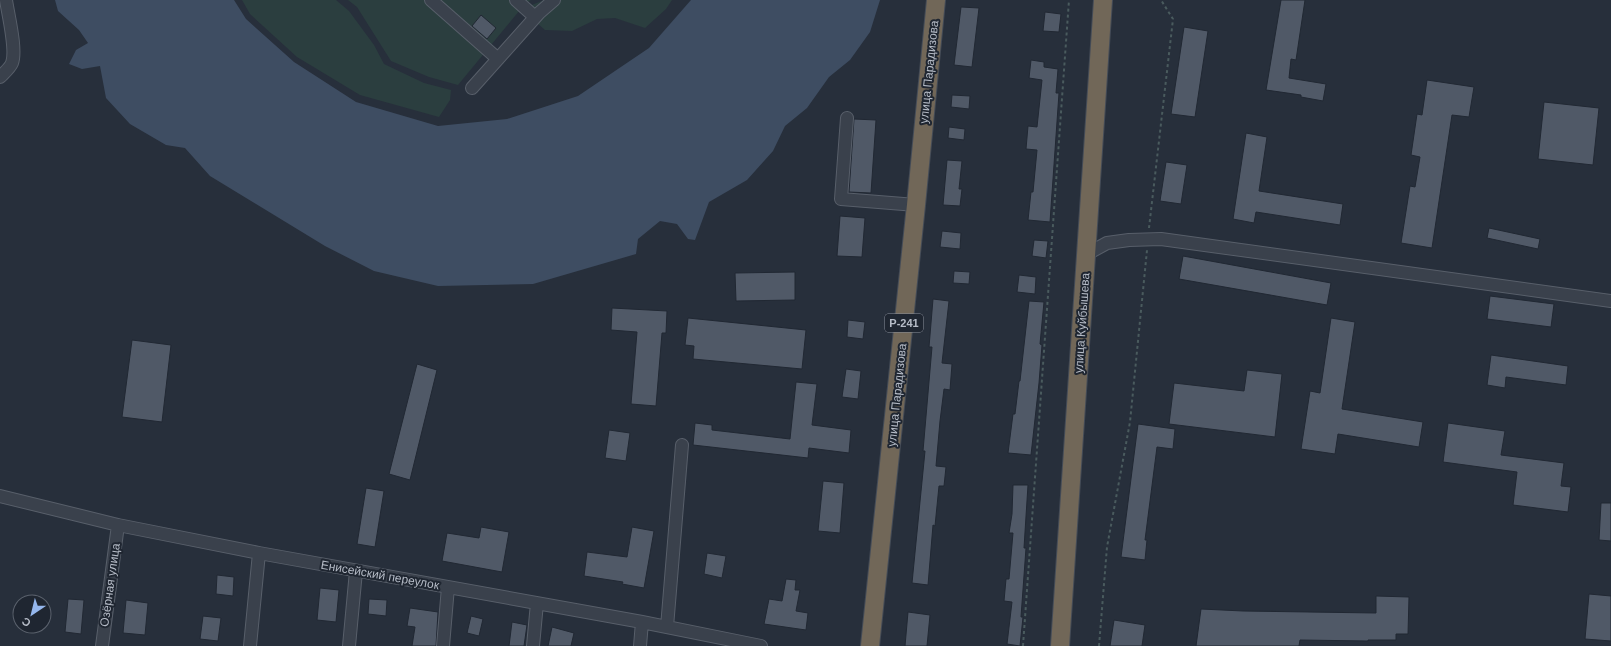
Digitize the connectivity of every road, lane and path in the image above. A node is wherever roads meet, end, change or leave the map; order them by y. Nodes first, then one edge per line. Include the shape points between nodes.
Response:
1 (6, 0) edge
2 (431, 0) edge
3 (516, 0) edge
4 (554, 0) edge
5 (936, 0) edge
6 (1069, 0) edge
7 (1103, 0) edge
8 (1161, 0) edge
9 (535, 17) junction
10 (498, 60) junction
11 (0, 77) edge
12 (472, 88) dead end
13 (848, 118) dead end
14 (916, 205) junction
15 (1148, 239) junction
16 (1086, 254) junction
17 (1611, 301) edge
18 (682, 445) dead end
19 (0, 496) edge
20 (118, 525) junction
21 (259, 553) junction
22 (356, 570) junction
23 (448, 587) junction
24 (537, 603) junction
25 (642, 622) junction
26 (667, 627) junction
27 (102, 646) edge
28 (250, 646) edge
29 (349, 646) edge
30 (443, 646) edge
31 (533, 646) edge
32 (640, 646) edge
33 (761, 646) edge
34 (870, 646) edge
35 (1023, 646) edge
36 (1060, 646) edge
37 (1099, 646) edge

1 - 11 street via 13,53 12,62
2 - 10 street
3 - 9 street
4 - 9 street
5 - 14 highway, улица Парадизова / Р-241
6 - 35 path
7 - 16 highway, улица Куйбышева
8 - 15 path via 1173,19
9 - 10 street
10 - 12 street
13 - 14 street via 841,199
14 - 34 highway, улица Парадизова / Р-241
15 - 16 street via 1107,243
15 - 17 street
15 - 37 path via 1130,422 1107,547
16 - 36 highway, улица Куйбышева
18 - 26 street
19 - 20 street, Енисейский переулок
20 - 21 street, Енисейский переулок
20 - 27 street, Озёрная улица
21 - 22 street, Енисейский переулок
21 - 28 street
22 - 23 street, Енисейский переулок
22 - 29 street
23 - 24 street, Енисейский переулок
23 - 30 street
24 - 25 street, Енисейский переулок
24 - 31 street
25 - 26 street, Енисейский переулок
25 - 32 street
26 - 33 street, Енисейский переулок

